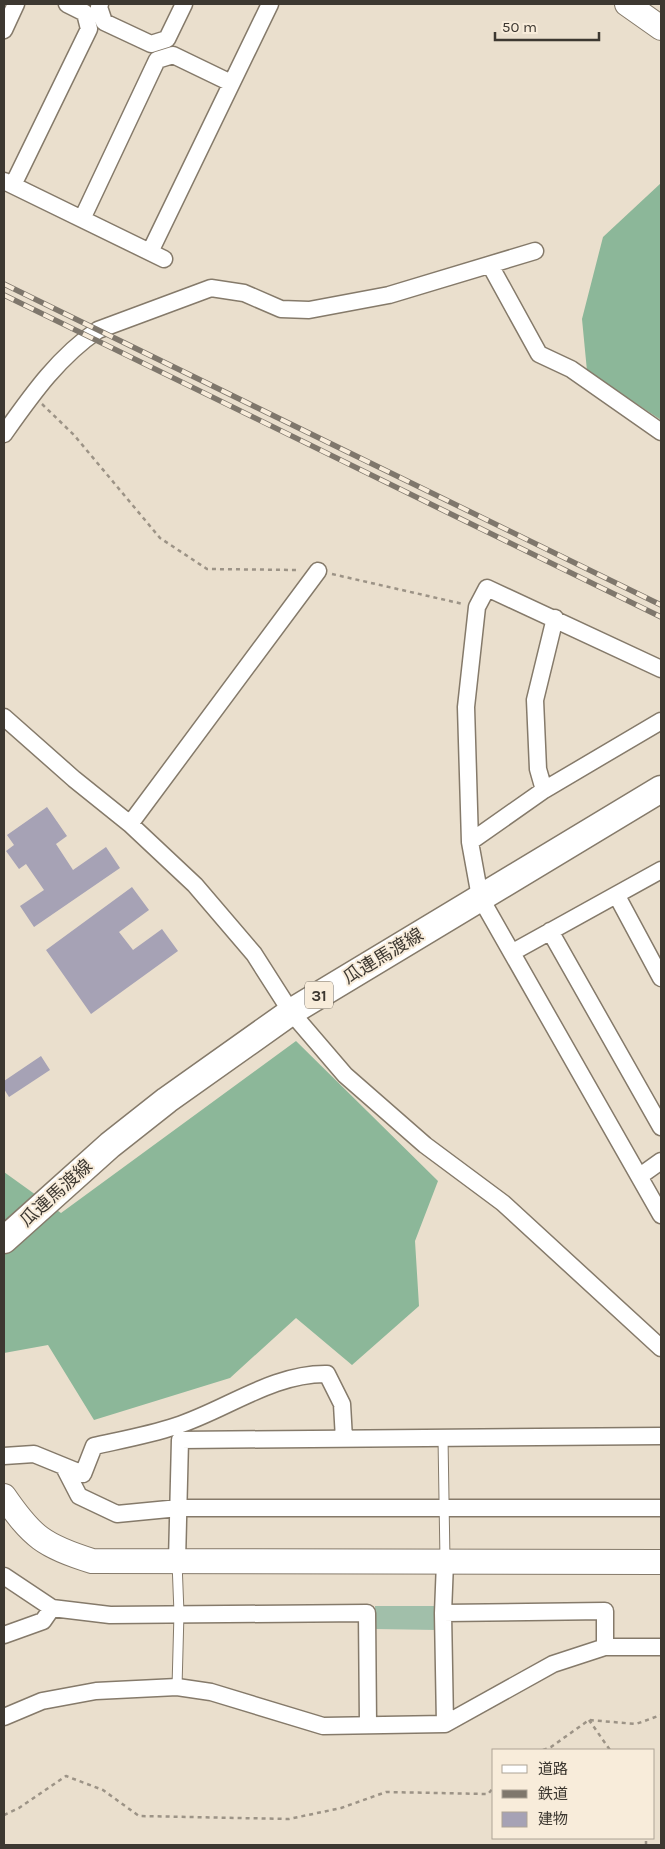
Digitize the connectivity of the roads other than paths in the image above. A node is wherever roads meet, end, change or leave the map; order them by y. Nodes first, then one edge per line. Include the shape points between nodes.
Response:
1 (16, 4) edge
2 (67, 4) edge
3 (100, 4) edge
4 (184, 4) edge
5 (270, 4) edge
6 (627, 4) edge
7 (661, 28) edge
8 (4, 30) edge
9 (231, 84) junction
10 (8, 183) edge
11 (82, 219) junction
12 (536, 251) dead end
13 (490, 265) junction
14 (661, 432) edge
15 (4, 434) edge
16 (318, 571) road end
17 (555, 618) junction
18 (661, 669) edge
19 (4, 716) edge
20 (661, 721) edge
21 (661, 789) edge
22 (544, 790) junction
23 (130, 824) junction
24 (470, 842) junction
25 (661, 870) edge
26 (617, 896) junction
27 (480, 897) junction
28 (550, 930) junction
29 (513, 952) junction
30 (661, 978) edge
31 (291, 1012) junction
32 (661, 1127) edge
33 (661, 1161) edge
34 (640, 1176) junction
35 (661, 1215) edge
36 (4, 1240) edge
37 (661, 1348) edge
38 (661, 1436) edge
39 (443, 1438) junction
40 (344, 1439) junction
41 (4, 1456) edge
42 (64, 1467) junction
43 (4, 1496) edge
44 (179, 1508) junction
45 (661, 1508) edge
46 (444, 1509) junction
47 (177, 1561) junction
48 (445, 1562) junction
49 (661, 1562) edge
50 (4, 1576) edge
51 (52, 1608) junction
52 (179, 1613) junction
53 (443, 1613) junction
54 (4, 1636) edge
55 (605, 1647) junction
56 (661, 1647) edge
57 (177, 1687) junction
58 (4, 1717) edge
59 (368, 1724) junction
60 (444, 1724) junction

1 - 8 street
2 - 10 street via 85,12 89,29
3 - 4 street via 104,22 151,44 167,39
5 - 9 street
6 - 7 street
9 - 11 street via 173,55 157,60
9 - 11 street via 157,255
10 - 11 street
12 - 13 street
13 - 14 street via 539,354 571,368
13 - 15 street via 388,295 309,310 281,309 244,293 211,288 98,330 44,378
16 - 23 street
17 - 18 street
17 - 22 street via 535,700 538,769
17 - 24 street via 487,588 477,607 466,707
19 - 23 street
20 - 22 street
21 - 27 main road, 瓜連馬渡線 / 31
22 - 24 street
23 - 31 street via 195,885 254,954
24 - 27 street
25 - 26 street
26 - 28 street
26 - 30 street
27 - 29 street
27 - 31 main road, 瓜連馬渡線 / 31
28 - 29 street
28 - 32 street
29 - 34 street via 565,1050
31 - 36 main road, 瓜連馬渡線 / 31 via 167,1100 110,1145
31 - 37 street via 345,1076 425,1145 503,1203
33 - 34 street
34 - 35 street
38 - 39 street
39 - 40 street
39 - 46 lane
40 - 42 street via 342,1404 327,1374 308,1374 274,1384 176,1426 94,1446 82,1474
40 - 44 street via 180,1440
41 - 42 street via 34,1454
42 - 44 street via 79,1496 117,1514
43 - 47 street via 22,1522 44,1542 70,1554 92,1561
44 - 46 street
44 - 47 street
45 - 46 street
46 - 48 lane
47 - 48 street
47 - 52 lane
48 - 49 street
48 - 53 street
50 - 51 street
51 - 52 street via 110,1615
51 - 54 street via 43,1621
52 - 57 lane
52 - 59 street via 367,1613
53 - 55 street via 605,1611
53 - 60 street
55 - 56 street
55 - 60 street via 553,1664
57 - 58 street via 96,1691 52,1699
57 - 59 street via 211,1692 323,1726
59 - 60 street

